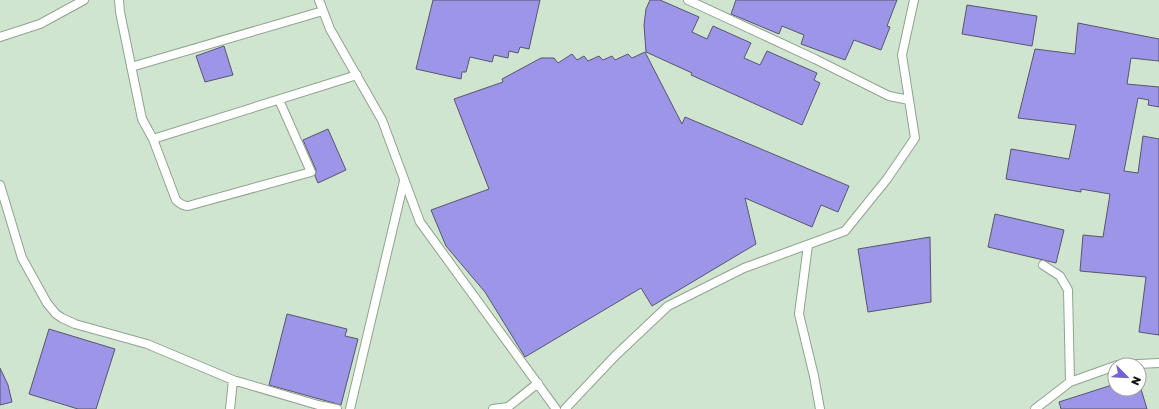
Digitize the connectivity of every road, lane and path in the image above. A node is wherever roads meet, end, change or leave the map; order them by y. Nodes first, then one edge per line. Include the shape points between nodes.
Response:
1 (84, 0) edge
2 (118, 0) edge
3 (319, 0) edge
4 (688, 0) edge
5 (914, 0) edge
6 (323, 11) junction
7 (0, 37) edge
8 (131, 67) junction
9 (357, 75) junction
10 (279, 100) junction
11 (909, 100) junction
12 (153, 139) junction
13 (405, 180) junction
14 (0, 185) edge
15 (3, 207) edge
16 (808, 245) junction
17 (1043, 266) dead end
18 (1159, 363) edge
19 (1147, 364) edge
20 (1107, 368) edge
21 (233, 380) junction
22 (1070, 382) junction
23 (538, 384) junction
24 (308, 406) edge
25 (230, 409) edge
26 (337, 409) edge
27 (350, 409) edge
28 (493, 409) edge
29 (556, 409) edge
30 (565, 409) edge
31 (820, 409) edge
32 (1035, 409) edge

1 - 7 street via 40,24
2 - 8 street
3 - 6 street
4 - 11 street via 889,96
5 - 11 street via 902,55
6 - 8 street
6 - 9 street via 330,29
8 - 12 street via 142,119
9 - 10 street
9 - 13 street via 382,120
10 - 12 street
10 - 12 street via 311,172 185,206 176,200
11 - 16 street via 915,138 887,179 845,231
13 - 23 street via 420,222
13 - 27 street
14 - 15 street
15 - 21 street via 22,258 56,314 68,322 147,344
16 - 30 street via 744,268 668,306 615,356
16 - 31 street via 799,314
17 - 22 street via 1060,276 1068,290
18 - 19 street
20 - 22 street
21 - 24 street
21 - 25 street
22 - 32 street
23 - 28 street via 508,407
23 - 29 street
24 - 26 street

